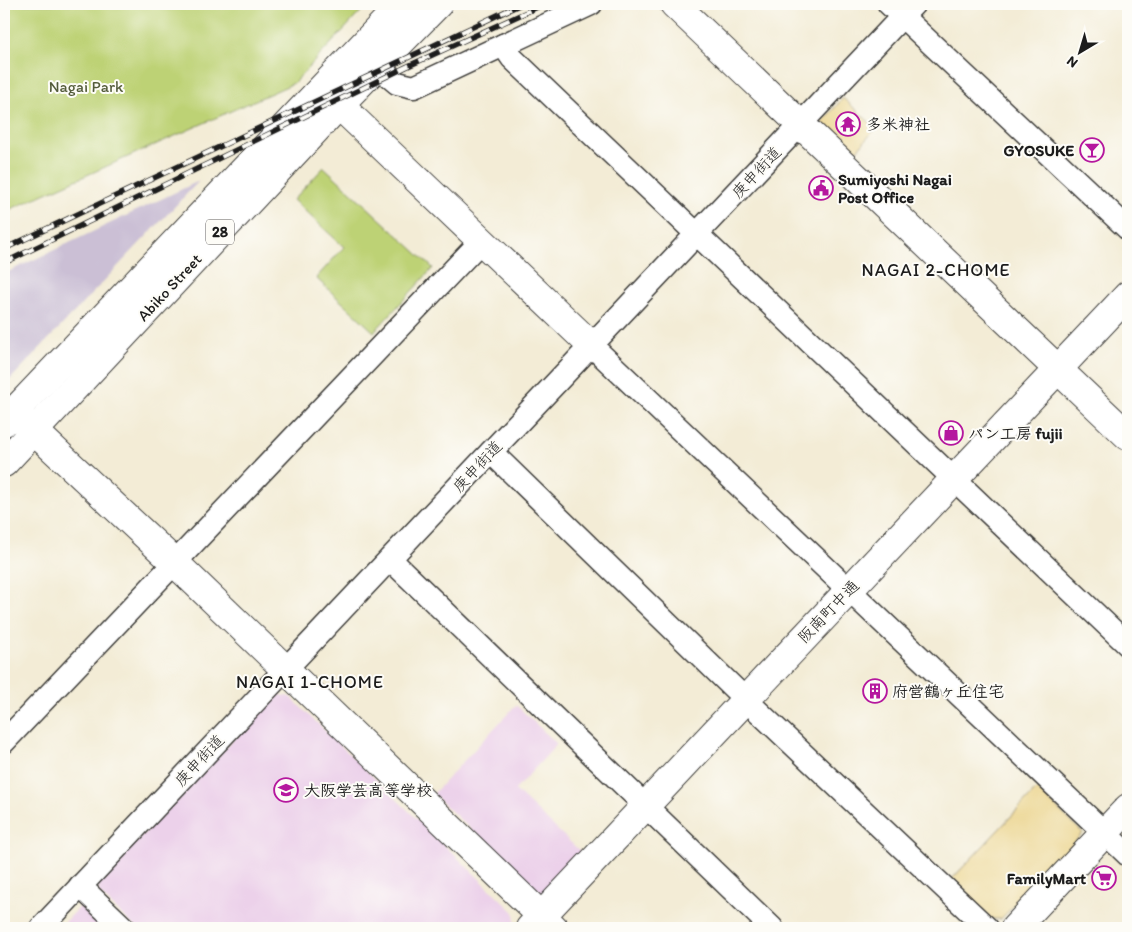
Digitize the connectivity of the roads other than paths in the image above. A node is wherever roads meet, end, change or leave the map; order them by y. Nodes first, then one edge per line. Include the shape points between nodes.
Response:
1 (402, 4) edge
2 (438, 4) edge
3 (591, 4) edge
4 (674, 4) edge
5 (902, 8) edge
6 (503, 45) junction
7 (377, 66) junction
8 (339, 105) junction
9 (800, 125) junction
10 (1128, 228) edge
11 (697, 234) junction
12 (482, 240) junction
13 (1128, 295) edge
14 (592, 346) junction
15 (1058, 369) junction
16 (9, 417) edge
17 (34, 431) junction
18 (1128, 436) edge
19 (491, 452) junction
20 (4, 463) edge
21 (955, 479) junction
22 (390, 559) junction
23 (174, 562) junction
24 (850, 589) junction
25 (1128, 645) edge
26 (285, 669) junction
27 (745, 699) junction
28 (4, 742) edge
29 (646, 807) junction
30 (1128, 808) edge
31 (1105, 832) junction
32 (1128, 855) edge
33 (80, 886) junction
34 (542, 924) edge
35 (41, 928) edge
36 (124, 928) edge
37 (772, 928) edge
38 (987, 928) edge
39 (1015, 928) edge

1 - 16 street, Abiko Street / 28
2 - 7 street, Abiko Street / 28
3 - 6 street
4 - 9 street
5 - 9 street, 庚申街道
5 - 10 street
6 - 7 street via 414,87 397,83
6 - 11 street via 512,58
7 - 8 street, Abiko Street / 28
8 - 12 street
8 - 17 street, Abiko Street / 28
9 - 11 street, 庚申街道
9 - 15 street
11 - 14 street, 庚申街道
11 - 21 street
12 - 14 street
12 - 23 street
13 - 15 street, 阪南町中通
14 - 19 street, 庚申街道
14 - 24 street
15 - 18 street
15 - 21 street, 阪南町中通
16 - 17 street
17 - 20 street, Abiko Street / 28
17 - 23 street
19 - 22 street, 庚申街道
19 - 27 street
21 - 24 street, 阪南町中通
21 - 25 street
22 - 26 street, 庚申街道
22 - 29 street
23 - 26 street
23 - 28 street
24 - 27 street, 阪南町中通
24 - 31 street
26 - 33 street, 庚申街道
26 - 34 street
27 - 29 street, 阪南町中通
27 - 38 street
29 - 34 street, 阪南町中通
29 - 37 street
30 - 31 street
31 - 32 street
31 - 39 street
33 - 35 street, 庚申街道
33 - 36 street

